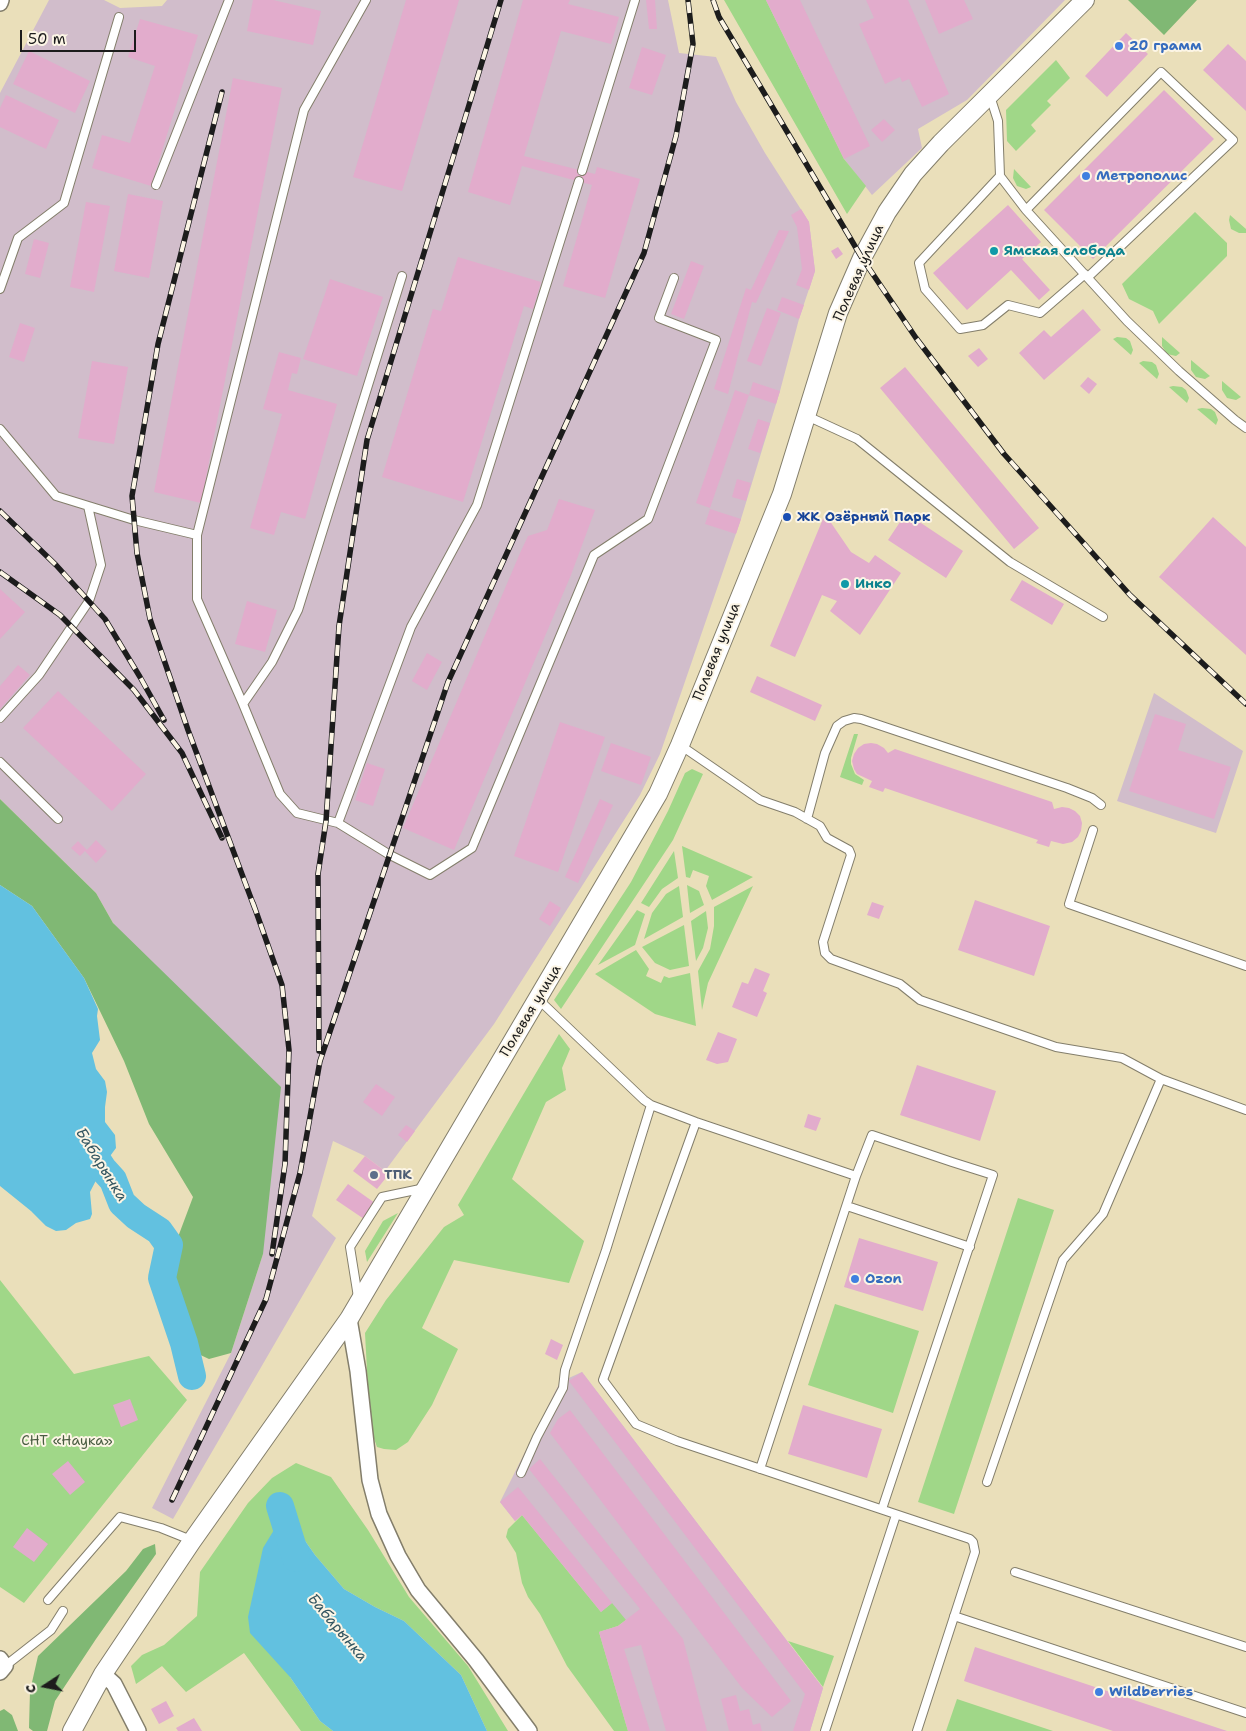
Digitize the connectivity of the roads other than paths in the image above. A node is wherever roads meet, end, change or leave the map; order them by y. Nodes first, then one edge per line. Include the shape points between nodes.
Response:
1 (229, 0) edge
2 (366, 0) edge
3 (635, 0) edge
4 (1085, 0) edge
5 (119, 17) dead end
6 (989, 94) junction
7 (582, 171) dead end
8 (1000, 176) junction
9 (579, 181) dead end
10 (156, 185) dead end
11 (1026, 210) junction
12 (402, 276) dead end
13 (1086, 276) junction
14 (674, 278) dead end
15 (0, 289) edge
16 (807, 416) junction
17 (1246, 428) edge
18 (0, 429) edge
19 (88, 506) junction
20 (197, 535) junction
21 (1103, 617) dead end
22 (242, 704) junction
23 (0, 718) edge
24 (680, 745) junction
25 (0, 762) edge
26 (1101, 805) dead end
27 (58, 819) dead end
28 (807, 819) junction
29 (338, 823) junction
30 (1093, 830) dead end
31 (1246, 966) edge
32 (538, 999) junction
33 (1161, 1079) junction
34 (651, 1105) junction
35 (1246, 1110) edge
36 (696, 1122) junction
37 (856, 1176) junction
38 (426, 1188) junction
39 (847, 1206) junction
40 (970, 1247) junction
41 (359, 1302) junction
42 (349, 1319) junction
43 (760, 1469) junction
44 (521, 1473) dead end
45 (987, 1482) dead end
46 (882, 1509) junction
47 (896, 1515) junction
48 (192, 1541) junction
49 (1015, 1572) dead end
50 (48, 1600) dead end
51 (63, 1611) dead end
52 (954, 1616) junction
53 (1246, 1648) edge
54 (2, 1666) edge
55 (102, 1674) junction
56 (1246, 1713) edge
57 (72, 1731) edge
58 (138, 1731) edge
59 (529, 1731) edge
60 (825, 1731) edge
61 (917, 1731) edge

1 - 10 lane
2 - 20 lane via 304,110
3 - 7 lane
4 - 6 street, Полевая улица
5 - 15 lane via 64,203 18,238
6 - 8 lane via 998,122
6 - 16 street, Полевая улица via 913,174 887,212 838,313
8 - 11 lane
8 - 13 lane via 919,263 925,288 960,329 984,325 1008,305 1040,313
9 - 29 lane via 477,505 411,627
11 - 13 lane
11 - 13 lane via 1161,72 1233,140
12 - 22 lane via 298,610 272,662
13 - 17 lane via 1151,345
14 - 29 lane via 659,318 716,340 648,519 594,555 472,848 430,875
16 - 21 lane via 856,439 1010,562
16 - 24 street, Полевая улица via 782,494
18 - 19 lane via 56,496
19 - 20 lane
19 - 23 lane via 101,565 89,601 39,675
20 - 22 lane via 197,599
22 - 29 lane via 280,794 297,813
24 - 28 lane via 760,800
24 - 32 street, Полевая улица via 658,794
25 - 27 lane
26 - 28 lane via 1067,788 854,718 837,726 825,753
28 - 33 lane via 820,826 827,838 849,850 851,855 823,942 825,953 831,959 900,984 920,1000 1056,1047 1122,1058
30 - 31 lane via 1069,904
32 - 34 lane
32 - 38 street, Полевая улица
33 - 35 lane
33 - 45 lane via 1102,1214 1063,1260
34 - 36 lane
34 - 44 lane via 565,1370 563,1388
36 - 37 lane
36 - 43 lane via 603,1380 636,1424
37 - 39 lane
37 - 40 lane via 872,1135 993,1175
38 - 41 street, Полевая улица
38 - 41 lane via 382,1197 350,1247
39 - 40 lane
39 - 43 lane
40 - 46 lane
41 - 42 street, Полевая улица
42 - 48 street, Полевая улица
42 - 59 street via 370,1480 379,1514 418,1590
43 - 46 lane
46 - 47 lane
47 - 52 lane via 973,1542 975,1552
47 - 60 lane
48 - 50 lane via 161,1528 120,1517
48 - 55 street, Полевая улица
49 - 53 lane
51 - 54 lane via 51,1630
52 - 56 lane
52 - 61 lane
55 - 57 street, Полевая улица
55 - 58 street via 114,1684

